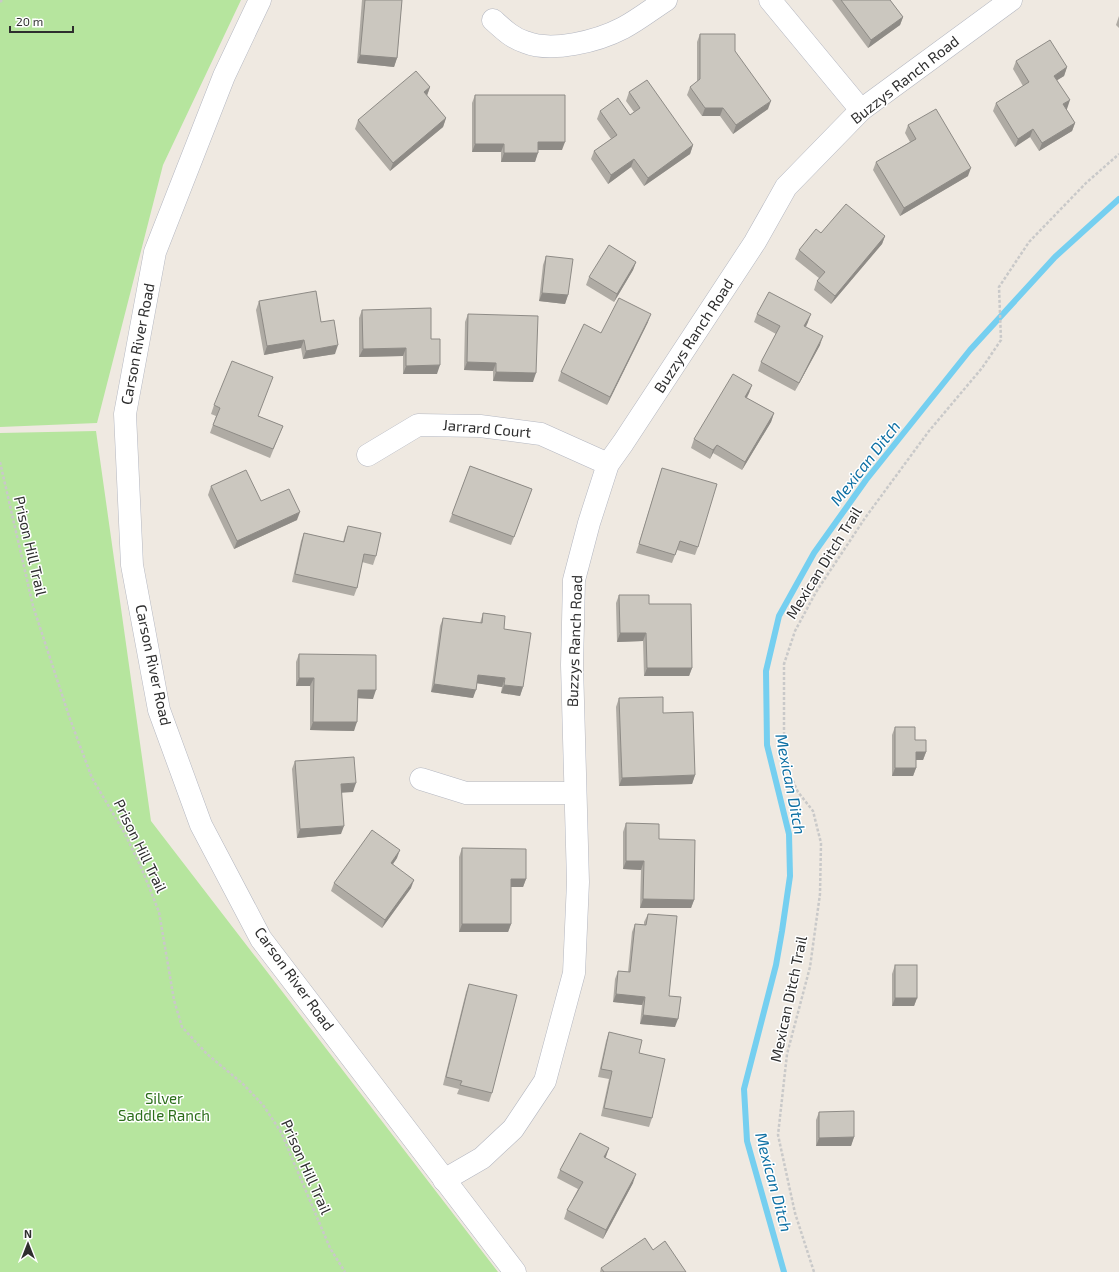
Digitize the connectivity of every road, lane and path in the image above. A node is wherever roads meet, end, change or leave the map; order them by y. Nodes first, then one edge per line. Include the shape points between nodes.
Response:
1 (260, 0) edge
2 (666, 0) edge
3 (770, 0) edge
4 (1011, 0) edge
5 (493, 20) dead end
6 (861, 110) junction
7 (1119, 154) edge
8 (368, 455) dead end
9 (0, 462) edge
10 (608, 464) junction
11 (422, 779) dead end
12 (575, 793) junction
13 (444, 1180) junction
14 (345, 1272) edge
15 (515, 1272) edge
16 (814, 1272) edge

1 - 13 street, Carson River Road via 224,76 155,252 125,414 132,565 160,710 201,825 262,939
2 - 5 street via 622,28 594,39 565,46 545,47 525,43 507,33
3 - 6 street
4 - 6 street, Buzzys Ranch Road
6 - 10 street, Buzzys Ranch Road via 786,187 755,242
7 - 16 path, Mexican Ditch Trail via 1086,183 1029,242 999,287 1001,340 869,512 816,592 795,631 784,664 786,766 798,792 812,812 821,844 820,894 810,967 787,1054 778,1135 796,1213
8 - 10 street, Jarrard Court via 418,425 480,426 540,434
9 - 14 path, Prison Hill Trail via 33,606 70,719 92,778 124,832 160,912 174,1000 182,1027 207,1054 263,1104 281,1132 330,1248
10 - 12 street, Buzzys Ranch Road via 574,580 572,665
11 - 12 street via 466,793
12 - 13 street, Buzzys Ranch Road via 578,882 574,974 545,1081 514,1129 482,1158
13 - 15 street, Carson River Road

